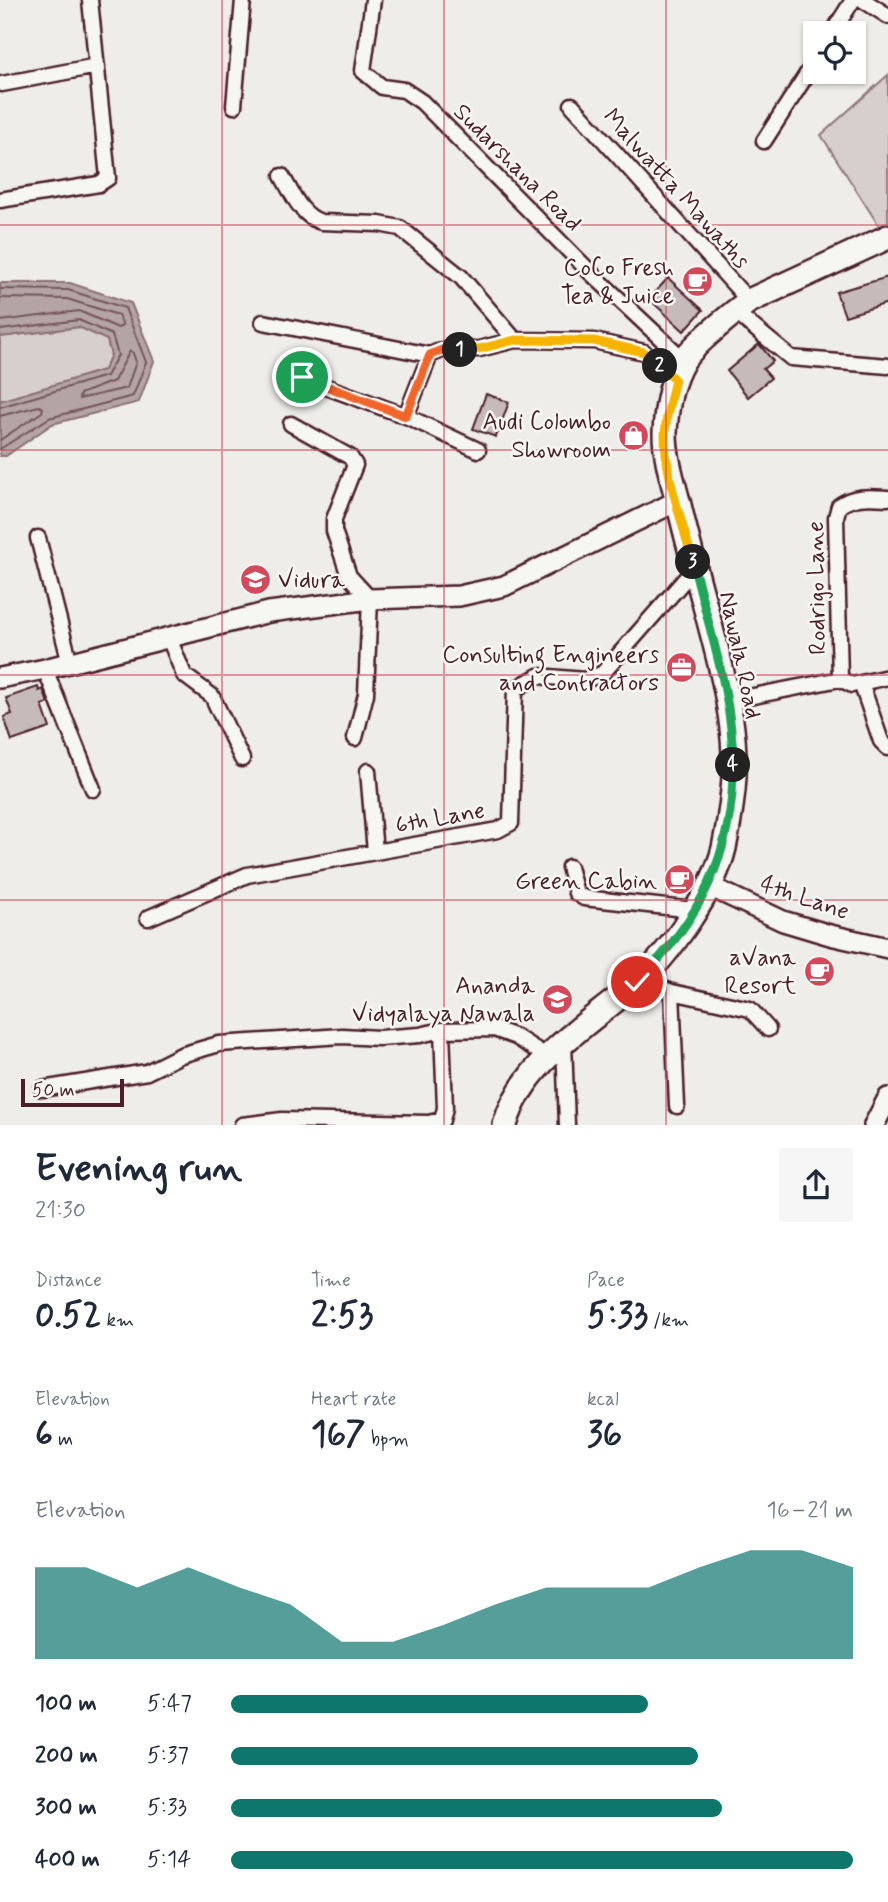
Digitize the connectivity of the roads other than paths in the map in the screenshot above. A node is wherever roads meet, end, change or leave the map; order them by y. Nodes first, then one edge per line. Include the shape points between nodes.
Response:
1 (90, 0) edge
2 (243, 0) edge
3 (373, 0) edge
4 (853, 0) edge
5 (863, 0) edge
6 (888, 16) edge
7 (840, 21) edge
8 (97, 66) junction
9 (803, 80) edge
10 (2, 84) edge
11 (572, 105) dead end
12 (234, 106) dead end
13 (764, 141) dead end
14 (282, 176) dead end
15 (0, 200) edge
16 (888, 237) edge
17 (742, 306) junction
18 (263, 322) dead end
19 (515, 340) junction
20 (430, 355) junction
21 (888, 366) edge
22 (680, 370) junction
23 (302, 377) dead end
24 (406, 416) junction
25 (291, 424) dead end
26 (478, 450) dead end
27 (888, 498) edge
28 (677, 501) junction
29 (38, 538) dead end
30 (694, 569) junction
31 (370, 598) junction
32 (169, 638) junction
33 (70, 663) junction
34 (45, 669) junction
35 (888, 677) edge
36 (0, 678) edge
37 (840, 679) junction
38 (861, 683) junction
39 (728, 701) junction
40 (355, 738) dead end
41 (888, 748) edge
42 (242, 759) dead end
43 (368, 771) dead end
44 (93, 789) dead end
45 (376, 852) junction
46 (569, 867) dead end
47 (709, 886) junction
48 (694, 910) junction
49 (148, 918) dead end
50 (888, 948) edge
51 (639, 980) junction
52 (672, 992) junction
53 (768, 1029) dead end
54 (442, 1030) junction
55 (555, 1049) junction
56 (42, 1089) dead end
57 (888, 1098) edge
58 (677, 1106) dead end
59 (242, 1125) edge
60 (505, 1125) edge
61 (567, 1125) edge
62 (874, 1125) edge

1 - 8 street
2 - 12 street
3 - 22 street, Sudarshana Road via 363,71 382,87 404,90 422,102
4 - 7 street
5 - 6 street
8 - 10 street
8 - 15 street via 108,178 99,184
9 - 13 street
11 - 17 street, Malwatta Mawaths
14 - 19 street via 313,219 400,228 461,277
16 - 17 main road
17 - 21 street, Malwatta Mawaths via 791,358
17 - 22 main road
18 - 20 street
19 - 20 street
19 - 22 street via 594,341 644,352
20 - 24 street
22 - 28 main road, Nawala Road via 665,435
23 - 24 street
24 - 26 street
25 - 31 street via 350,457 355,465 334,519 334,531 349,576
27 - 37 street, Rodrigo Lane via 848,500 839,506 836,517
28 - 30 main road, Nawala Road
28 - 31 main road via 504,586 459,596
29 - 33 street
30 - 39 main road, Nawala Road
30 - 45 street, 6th Lane via 602,674 584,680 538,676 515,689 511,823 498,830
31 - 32 main road via 269,612
31 - 40 street via 366,694
32 - 33 main road
32 - 42 street via 184,675 212,696
33 - 34 main road
34 - 36 main road
34 - 44 street
35 - 38 street, Rodrigo Lane
37 - 38 street, Rodrigo Lane via 852,685
37 - 39 street, Rodrigo Lane
38 - 41 street via 881,741
39 - 47 main road, Nawala Road via 733,789 724,849
43 - 45 street
45 - 49 street, 6th Lane via 247,875
46 - 48 street via 576,893 584,898
47 - 48 main road, Nawala Road
47 - 50 main road, 4th Lane via 783,921
48 - 51 main road, Nawala Road via 660,960
51 - 52 street
51 - 55 main road, Nawala Road
52 - 53 street via 750,1009
52 - 58 street
54 - 55 street via 494,1029
54 - 56 street via 379,1038 219,1044 181,1055 147,1072
54 - 59 street via 442,1120 428,1124 282,1120
55 - 60 main road, Nawala Road via 522,1087
55 - 61 street
57 - 62 main road

